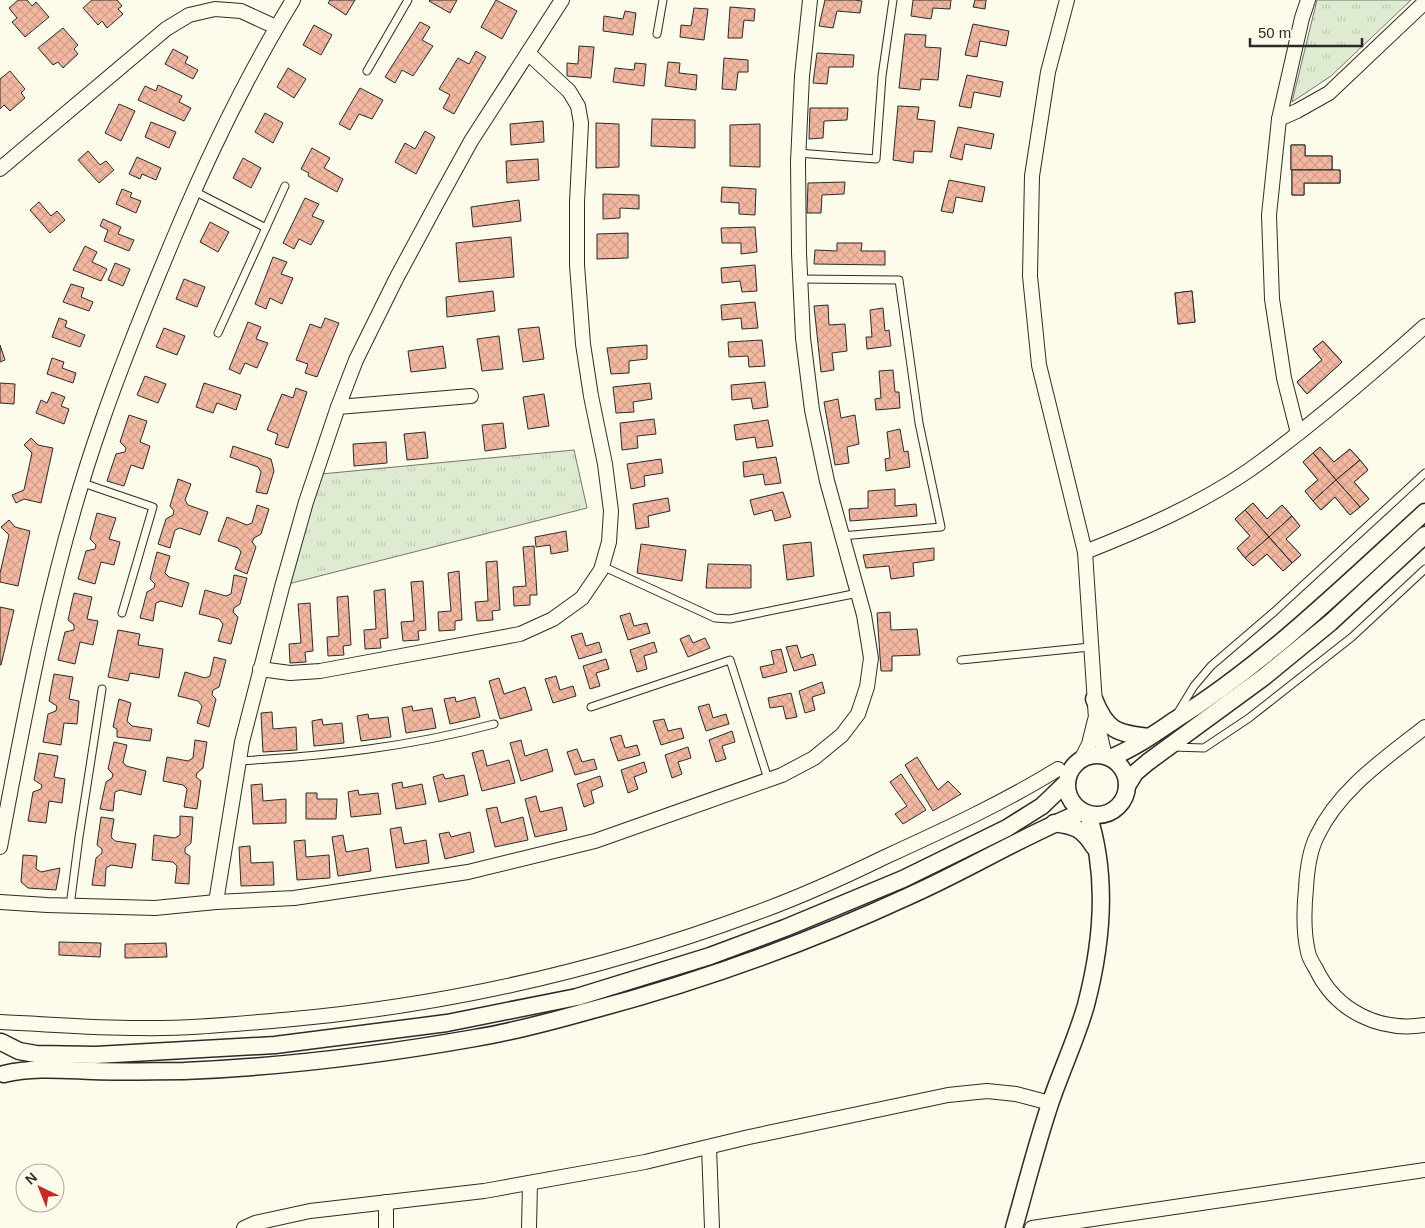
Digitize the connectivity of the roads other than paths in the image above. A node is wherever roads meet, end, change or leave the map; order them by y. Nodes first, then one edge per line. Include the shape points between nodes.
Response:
1 (293, 0) edge
2 (408, 0) edge
3 (562, 0) edge
4 (662, 0) edge
5 (810, 0) edge
6 (893, 0) edge
7 (1067, 0) edge
8 (1308, 0) edge
9 (1425, 2) edge
10 (276, 27) junction
11 (657, 34) dead end
12 (528, 54) junction
13 (367, 71) dead end
14 (1279, 119) junction
15 (798, 153) junction
16 (0, 169) edge
17 (285, 186) dead end
18 (194, 191) junction
19 (266, 228) junction
20 (800, 278) junction
21 (1425, 326) edge
22 (218, 333) dead end
23 (471, 396) dead end
24 (338, 407) junction
25 (1298, 433) junction
26 (1425, 473) edge
27 (83, 483) junction
28 (1425, 512) edge
29 (1425, 535) edge
30 (842, 536) junction
31 (1085, 552) junction
32 (602, 566) junction
33 (1425, 569) edge
34 (858, 593) junction
35 (122, 613) dead end
36 (1090, 647) junction
37 (962, 660) dead end
38 (260, 669) junction
39 (102, 689) dead end
40 (1094, 699) junction
41 (591, 707) dead end
42 (1096, 719) junction
43 (1171, 723) junction
44 (494, 724) dead end
45 (1425, 726) edge
46 (1149, 737) junction
47 (1168, 747) junction
48 (1107, 757) junction
49 (1081, 760) junction
50 (239, 761) junction
51 (1062, 775) junction
52 (768, 780) junction
53 (1127, 786) junction
54 (1113, 810) junction
55 (1085, 813) junction
56 (1054, 823) junction
57 (0, 847) edge
58 (1099, 856) junction
59 (0, 902) edge
60 (216, 902) junction
61 (70, 906) junction
62 (0, 1022) edge
63 (1425, 1025) edge
64 (0, 1041) edge
65 (2, 1076) edge
66 (1050, 1103) junction
67 (709, 1147) junction
68 (1425, 1170) edge
69 (530, 1183) junction
70 (386, 1202) junction
71 (244, 1228) edge
72 (386, 1228) edge
73 (530, 1228) edge
74 (712, 1228) edge
75 (1014, 1228) edge
76 (1032, 1228) edge

1 - 10 street
2 - 13 lane
3 - 12 street
4 - 11 lane
5 - 15 street
6 - 15 lane via 882,76 876,159
7 - 31 street via 1048,72 1032,176 1030,276 1039,365
8 - 14 street
9 - 14 street via 1329,93
10 - 16 street via 241,11 215,9 189,15 166,29
10 - 18 street
12 - 24 street via 472,141 405,261 356,360
12 - 32 street via 569,91 578,106 581,123 577,265 583,344 611,511 609,542
14 - 25 street via 1269,215 1272,299 1284,378
15 - 20 street
17 - 19 lane
18 - 19 lane
18 - 27 street via 130,347 100,426
19 - 22 lane
20 - 30 street via 812,410
20 - 30 lane via 899,280 919,423 941,527
21 - 25 street
23 - 24 street
24 - 38 street via 306,502
25 - 31 street via 1247,472 1182,509
26 - 43 lane via 1274,612 1210,666
27 - 35 lane via 153,507
27 - 57 street via 44,626
28 - 43 street via 1265,656
29 - 47 street via 1330,623 1264,677
30 - 34 street
31 - 36 street
32 - 34 lane via 715,618 730,619
32 - 38 street via 582,598 553,619 520,634 320,672
33 - 47 lane via 1352,637 1241,723 1204,748
34 - 52 street via 871,658 867,687 858,714 842,735 814,758
36 - 37 lane
36 - 40 street
38 - 50 street
39 - 61 lane
40 - 42 street
40 - 46 street via 1101,716 1113,728 1126,734
41 - 52 lane via 730,660
42 - 48 street
42 - 49 street
43 - 46 street
44 - 50 lane via 394,746
45 - 63 street via 1359,780 1332,810 1316,837 1307,868 1304,910 1308,952 1321,980 1338,1001 1362,1017 1386,1026
46 - 48 street via 1122,753
47 - 53 street via 1135,773
48 - 49 street via 1087,756
48 - 53 street via 1123,770
49 - 51 street
50 - 60 street
51 - 55 street via 1069,798
51 - 62 street via 1027,788 841,878 753,914 605,961 520,983 326,1016 221,1026 140,1028
51 - 64 street via 1042,806 1007,828 903,879 710,956 578,997 447,1023 275,1045 96,1055 36,1054 19,1051
52 - 60 street via 595,841 468,872 294,898
53 - 54 street via 1124,800
54 - 55 street via 1101,816
54 - 58 street via 1104,825
55 - 56 street
55 - 58 street
56 - 58 street via 1082,831
56 - 65 street via 911,896 801,942 681,984 545,1023 479,1038 304,1062 138,1072 43,1069
58 - 66 street via 1101,895 1093,971 1086,1005
59 - 61 street
60 - 61 street via 155,908
64 - 65 street via 7,1064
66 - 67 street via 987,1090 948,1095
66 - 75 street
67 - 69 street
67 - 74 street
68 - 76 street
69 - 70 street
69 - 73 street
70 - 71 street via 310,1211
70 - 72 street

